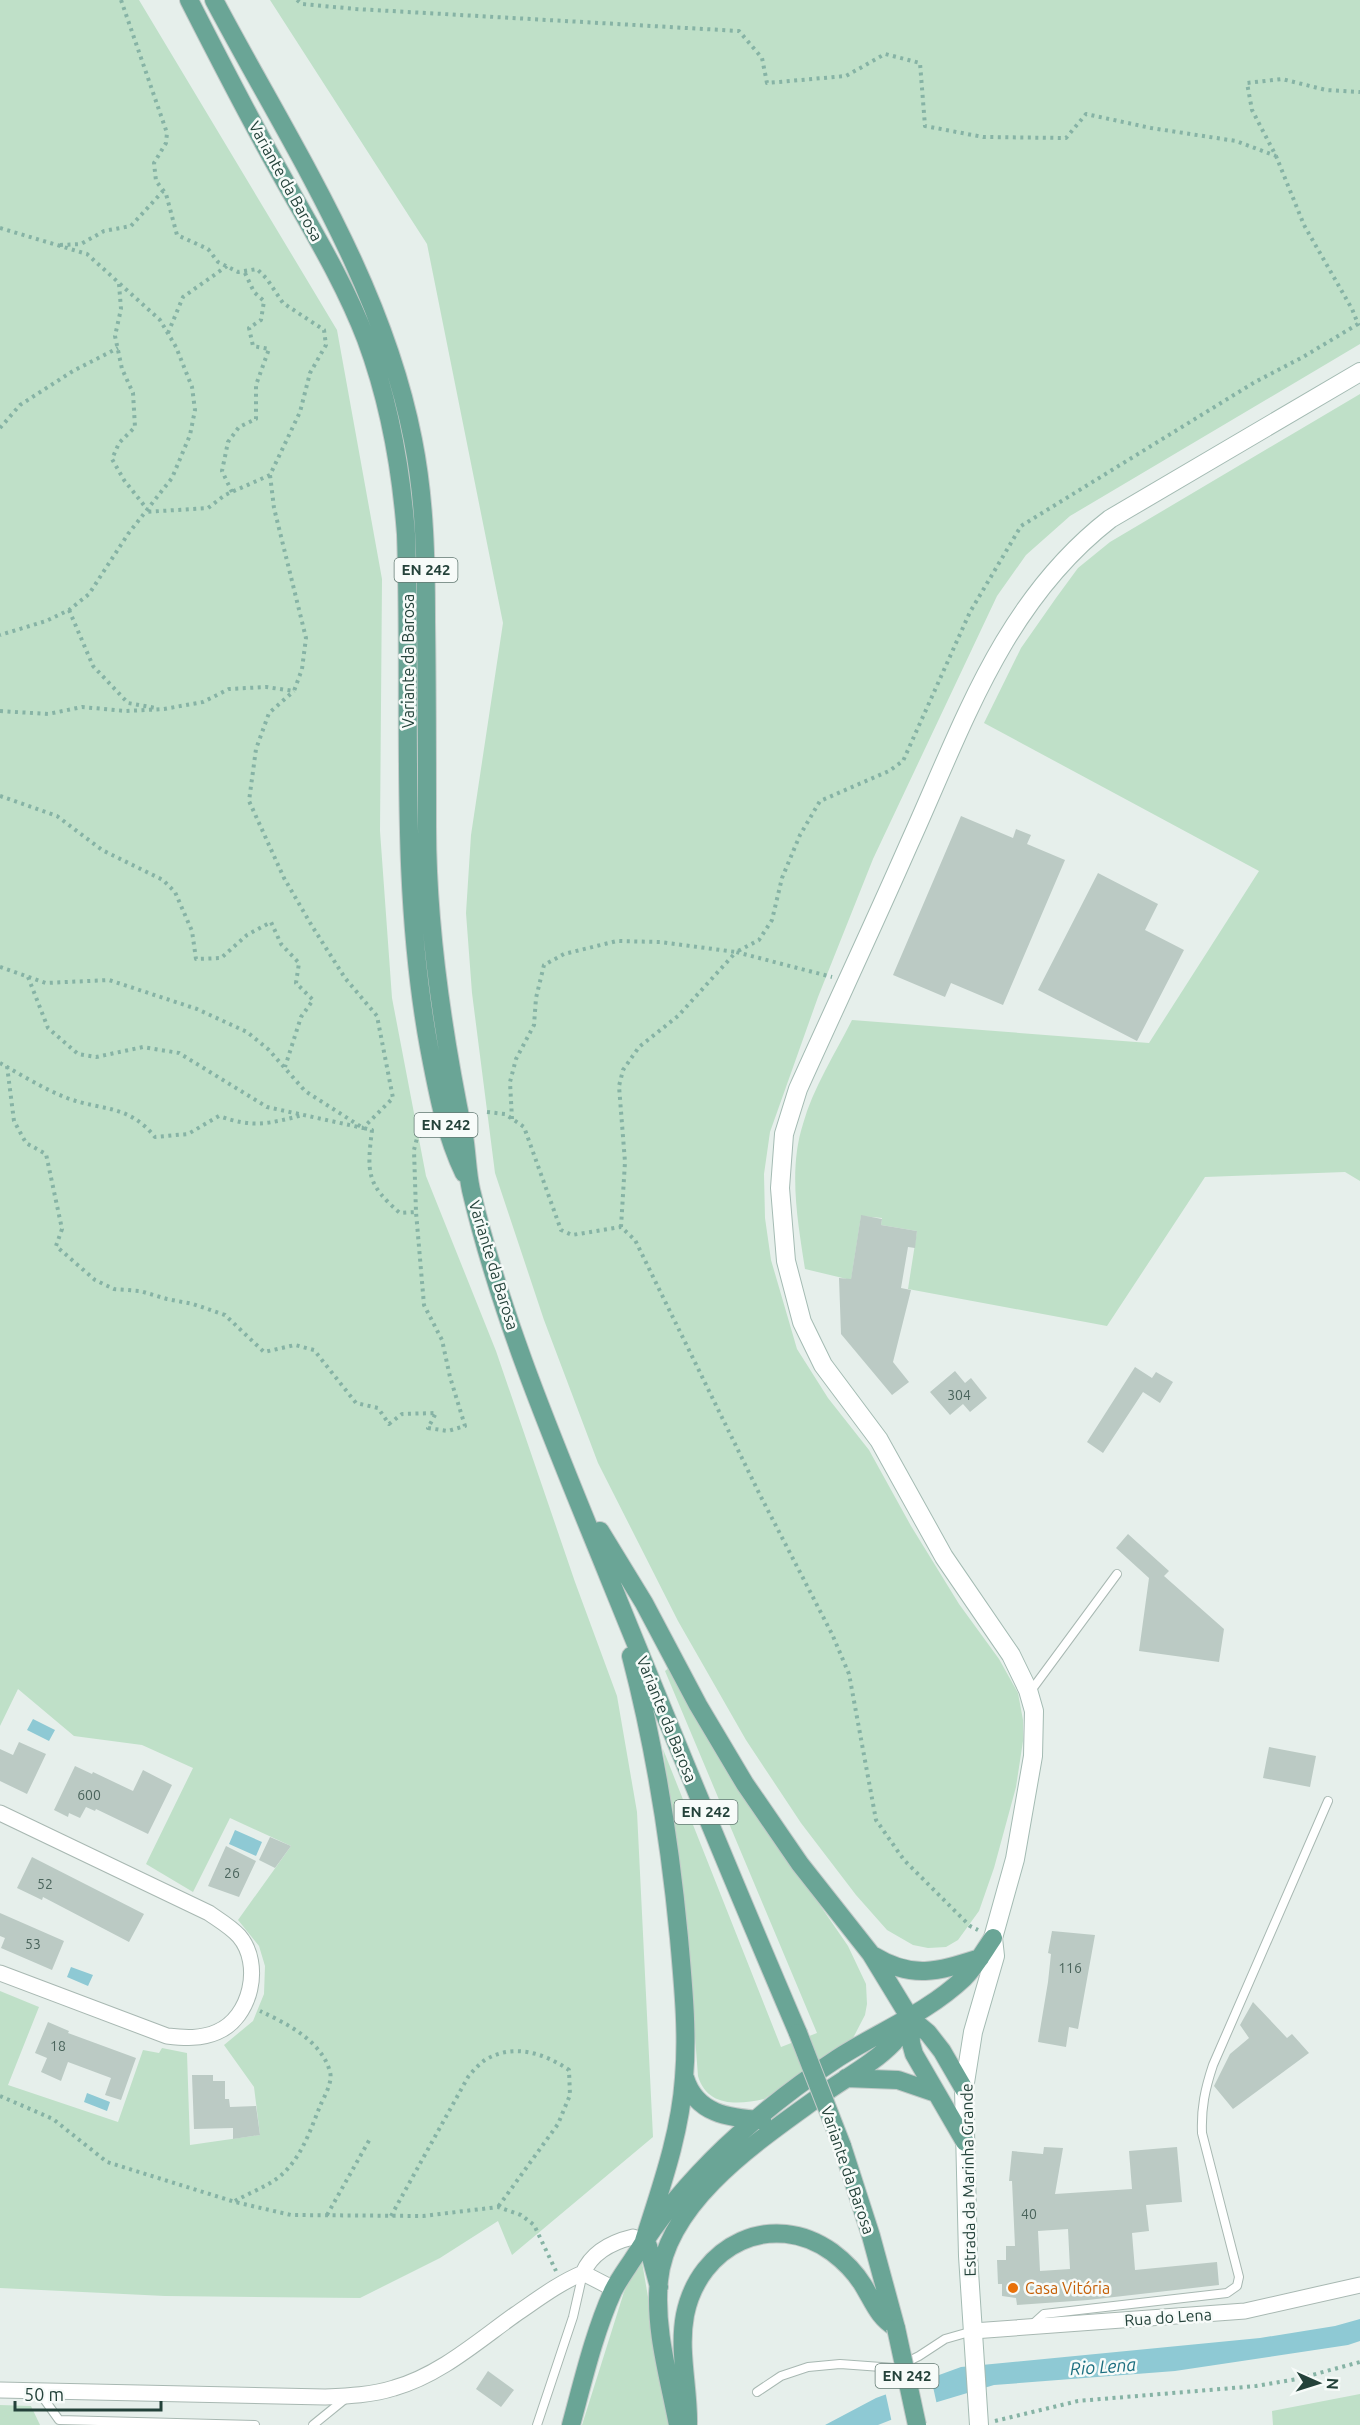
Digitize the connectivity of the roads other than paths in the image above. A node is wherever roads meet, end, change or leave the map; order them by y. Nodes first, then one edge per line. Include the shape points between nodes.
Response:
1 (189, 0) edge
2 (214, 0) edge
3 (1360, 372) edge
4 (469, 1184) junction
5 (575, 1495) junction
6 (1117, 1574) dead end
7 (615, 1591) junction
8 (1029, 1694) junction
9 (1329, 1801) dead end
10 (0, 1813) edge
11 (993, 1938) junction
12 (871, 1954) junction
13 (980, 1958) junction
14 (0, 1973) edge
15 (910, 2018) junction
16 (685, 2077) junction
17 (846, 2078) junction
18 (964, 2089) junction
19 (936, 2093) junction
20 (794, 2115) junction
21 (757, 2120) junction
22 (965, 2142) junction
23 (644, 2241) junction
24 (583, 2273) junction
25 (1360, 2285) edge
26 (659, 2287) junction
27 (614, 2289) junction
28 (1029, 2327) junction
29 (896, 2328) junction
30 (973, 2338) junction
31 (0, 2390) edge
32 (39, 2391) junction
33 (757, 2392) dead end
34 (348, 2396) junction
35 (983, 2420) edge
36 (255, 2425) edge
37 (313, 2425) edge
38 (537, 2425) edge
39 (571, 2425) edge
40 (678, 2425) edge
41 (688, 2425) edge
42 (917, 2425) edge

1 - 4 main road, Variante da Barosa / EN 242 via 347,294 375,364 390,421 406,534 409,840 417,970 444,1119 453,1152
2 - 4 main road, Variante da Barosa / EN 242 via 309,174 372,302 393,359 412,435 426,556 430,906
3 - 8 main road, Estrada da Marinha Grande via 1110,519 1082,541 1028,604 980,686 798,1089 782,1148 786,1261 802,1322 823,1365 879,1440 944,1557 1011,1655
4 - 5 main road, Variante da Barosa / EN 242 via 497,1284
5 - 7 main road, Variante da Barosa / EN 242
5 - 12 main road via 644,1603 729,1759 800,1864
6 - 8 lane
7 - 16 main road via 644,1707 669,1850 683,1986
7 - 29 main road, Variante da Barosa / EN 242, bridge via 842,2146
8 - 11 main road, Estrada da Marinha Grande via 1035,1723 1030,1780 1016,1858
9 - 28 lane via 1204,2090 1202,2133 1239,2277 1237,2286 1227,2293 1044,2314
10 - 14 street via 209,1913 240,1937 252,1971 245,2004 234,2022 203,2037 186,2039 167,2036
11 - 13 main road
11 - 18 main road, Estrada da Marinha Grande via 995,1956 973,2032
12 - 13 main road via 896,1968 915,1972 935,1971
12 - 15 main road
13 - 15 main road via 949,1991
15 - 17 main road via 895,2041
15 - 18 main road via 942,2051
15 - 19 main road via 914,2054
15 - 21 main road via 837,2059
16 - 21 main road via 689,2092 701,2104 727,2115
16 - 23 main road via 672,2154
17 - 19 main road via 898,2080
17 - 20 main road
18 - 22 main road, Estrada da Marinha Grande
19 - 22 main road
20 - 21 main road
20 - 26 main road via 744,2154 698,2199 678,2226 666,2252
21 - 23 main road via 684,2190
22 - 30 main road, Estrada da Marinha Grande
23 - 24 street via 633,2237 606,2247 592,2258
23 - 26 main road
23 - 27 main road
24 - 27 street
24 - 34 street via 561,2283 444,2366 393,2389
24 - 38 lane via 573,2317
25 - 28 street, Rua do Lena via 1245,2311
26 - 40 main road via 662,2348
27 - 39 main road
28 - 30 street, Rua do Lena
29 - 41 main road via 884,2320 850,2268 820,2245 778,2232 734,2244 705,2271 685,2317 683,2356
29 - 42 main road, Variante da Barosa / EN 242, bridge
30 - 33 lane via 945,2339 895,2368 840,2364 808,2367 781,2376
30 - 35 main road, Estrada da Marinha Grande
31 - 32 street
32 - 34 street
32 - 36 lane via 60,2420
34 - 37 lane

